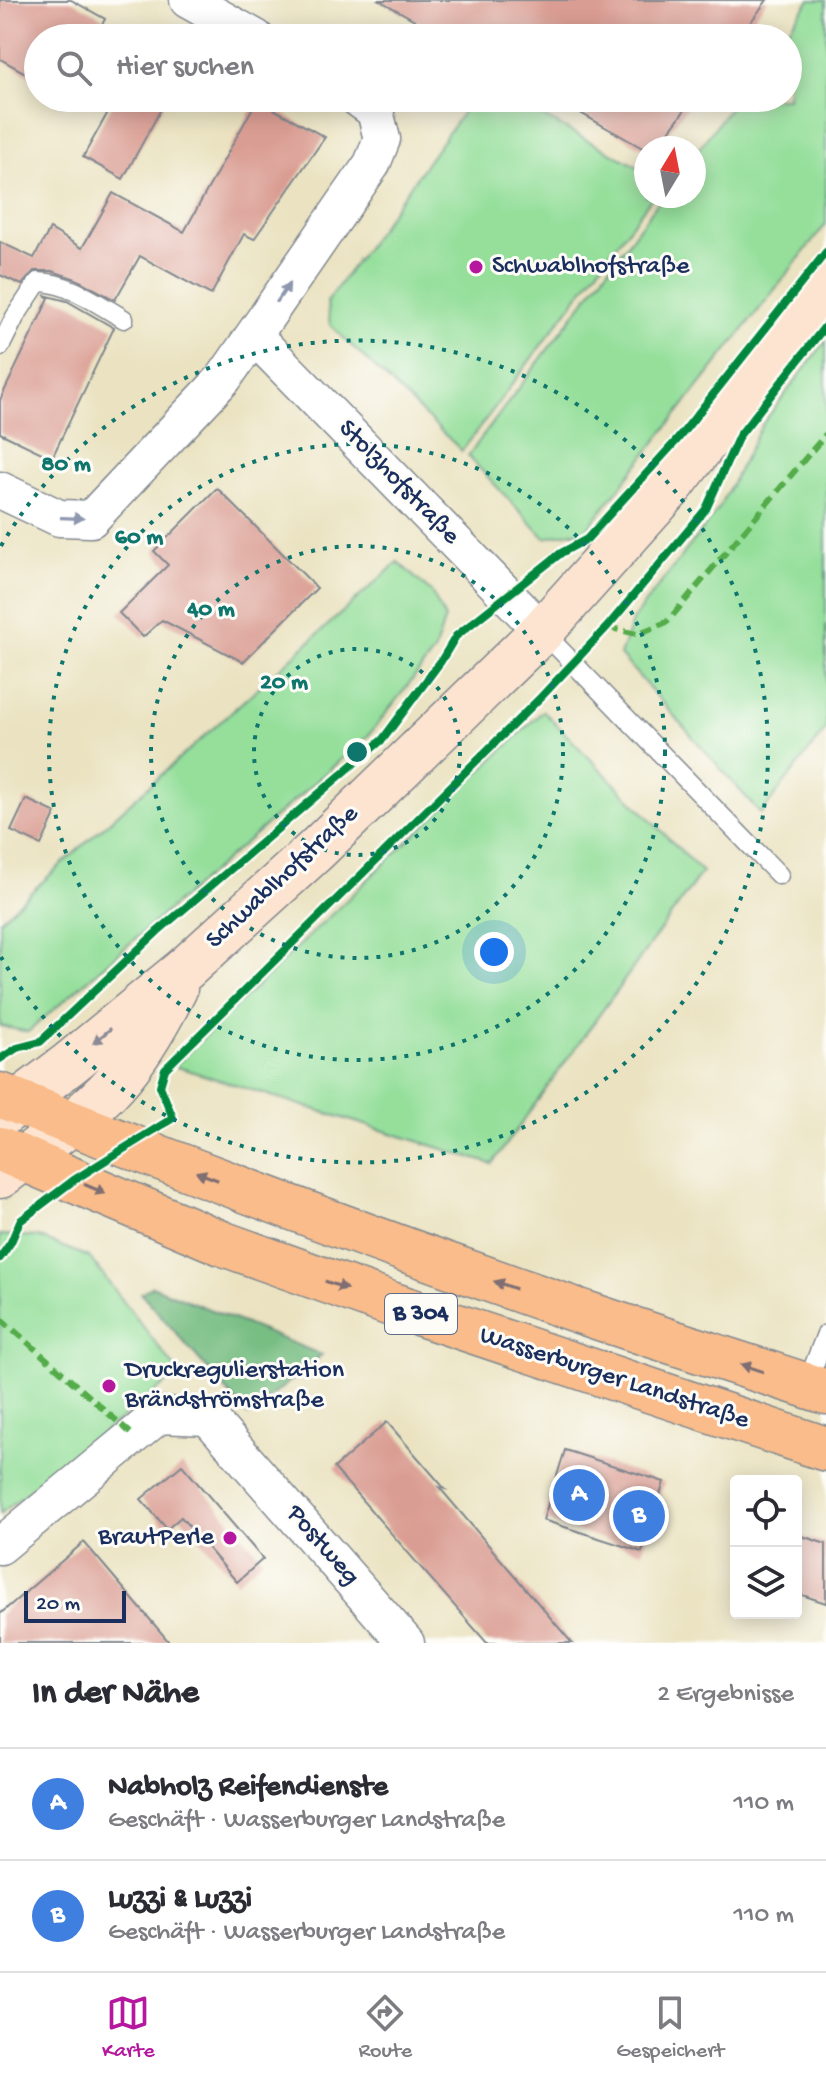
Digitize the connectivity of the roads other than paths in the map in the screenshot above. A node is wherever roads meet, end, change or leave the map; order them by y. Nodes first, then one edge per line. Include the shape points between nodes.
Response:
1 (188, 0) edge
2 (231, 24) edge
3 (375, 112) edge
4 (826, 285) edge
5 (124, 319) dead end
6 (254, 336) junction
7 (0, 347) edge
8 (0, 490) edge
9 (542, 631) junction
10 (779, 875) dead end
11 (185, 969) junction
12 (6, 1104) edge
13 (70, 1123) junction
14 (8, 1161) edge
15 (826, 1334) edge
16 (816, 1389) edge
17 (826, 1449) edge
18 (0, 1546) edge
19 (406, 1643) edge

1 - 2 street
6 -> 3 street via 372,164 382,139
4 - 9 street, Schwablhofstraße via 669,489
5 - 7 lane via 86,297 38,282
8 -> 6 street via 59,518 91,519 224,378
6 - 9 street, Stolzhofstraße
9 - 10 lane
9 - 11 street, Schwablhofstraße
11 -> 12 street, Schwablhofstraße
11 - 13 street, Schwablhofstraße via 116,1083
12 - 13 main road, Wasserburger Landstraße / B 304
13 - 14 street, Schwablhofstraße
16 -> 13 main road, Wasserburger Landstraße / B 304 via 398,1247
14 -> 17 main road, Wasserburger Landstraße / B 304 via 391,1304
15 - 16 lane
18 - 19 street, Postweg via 159,1415 208,1417

